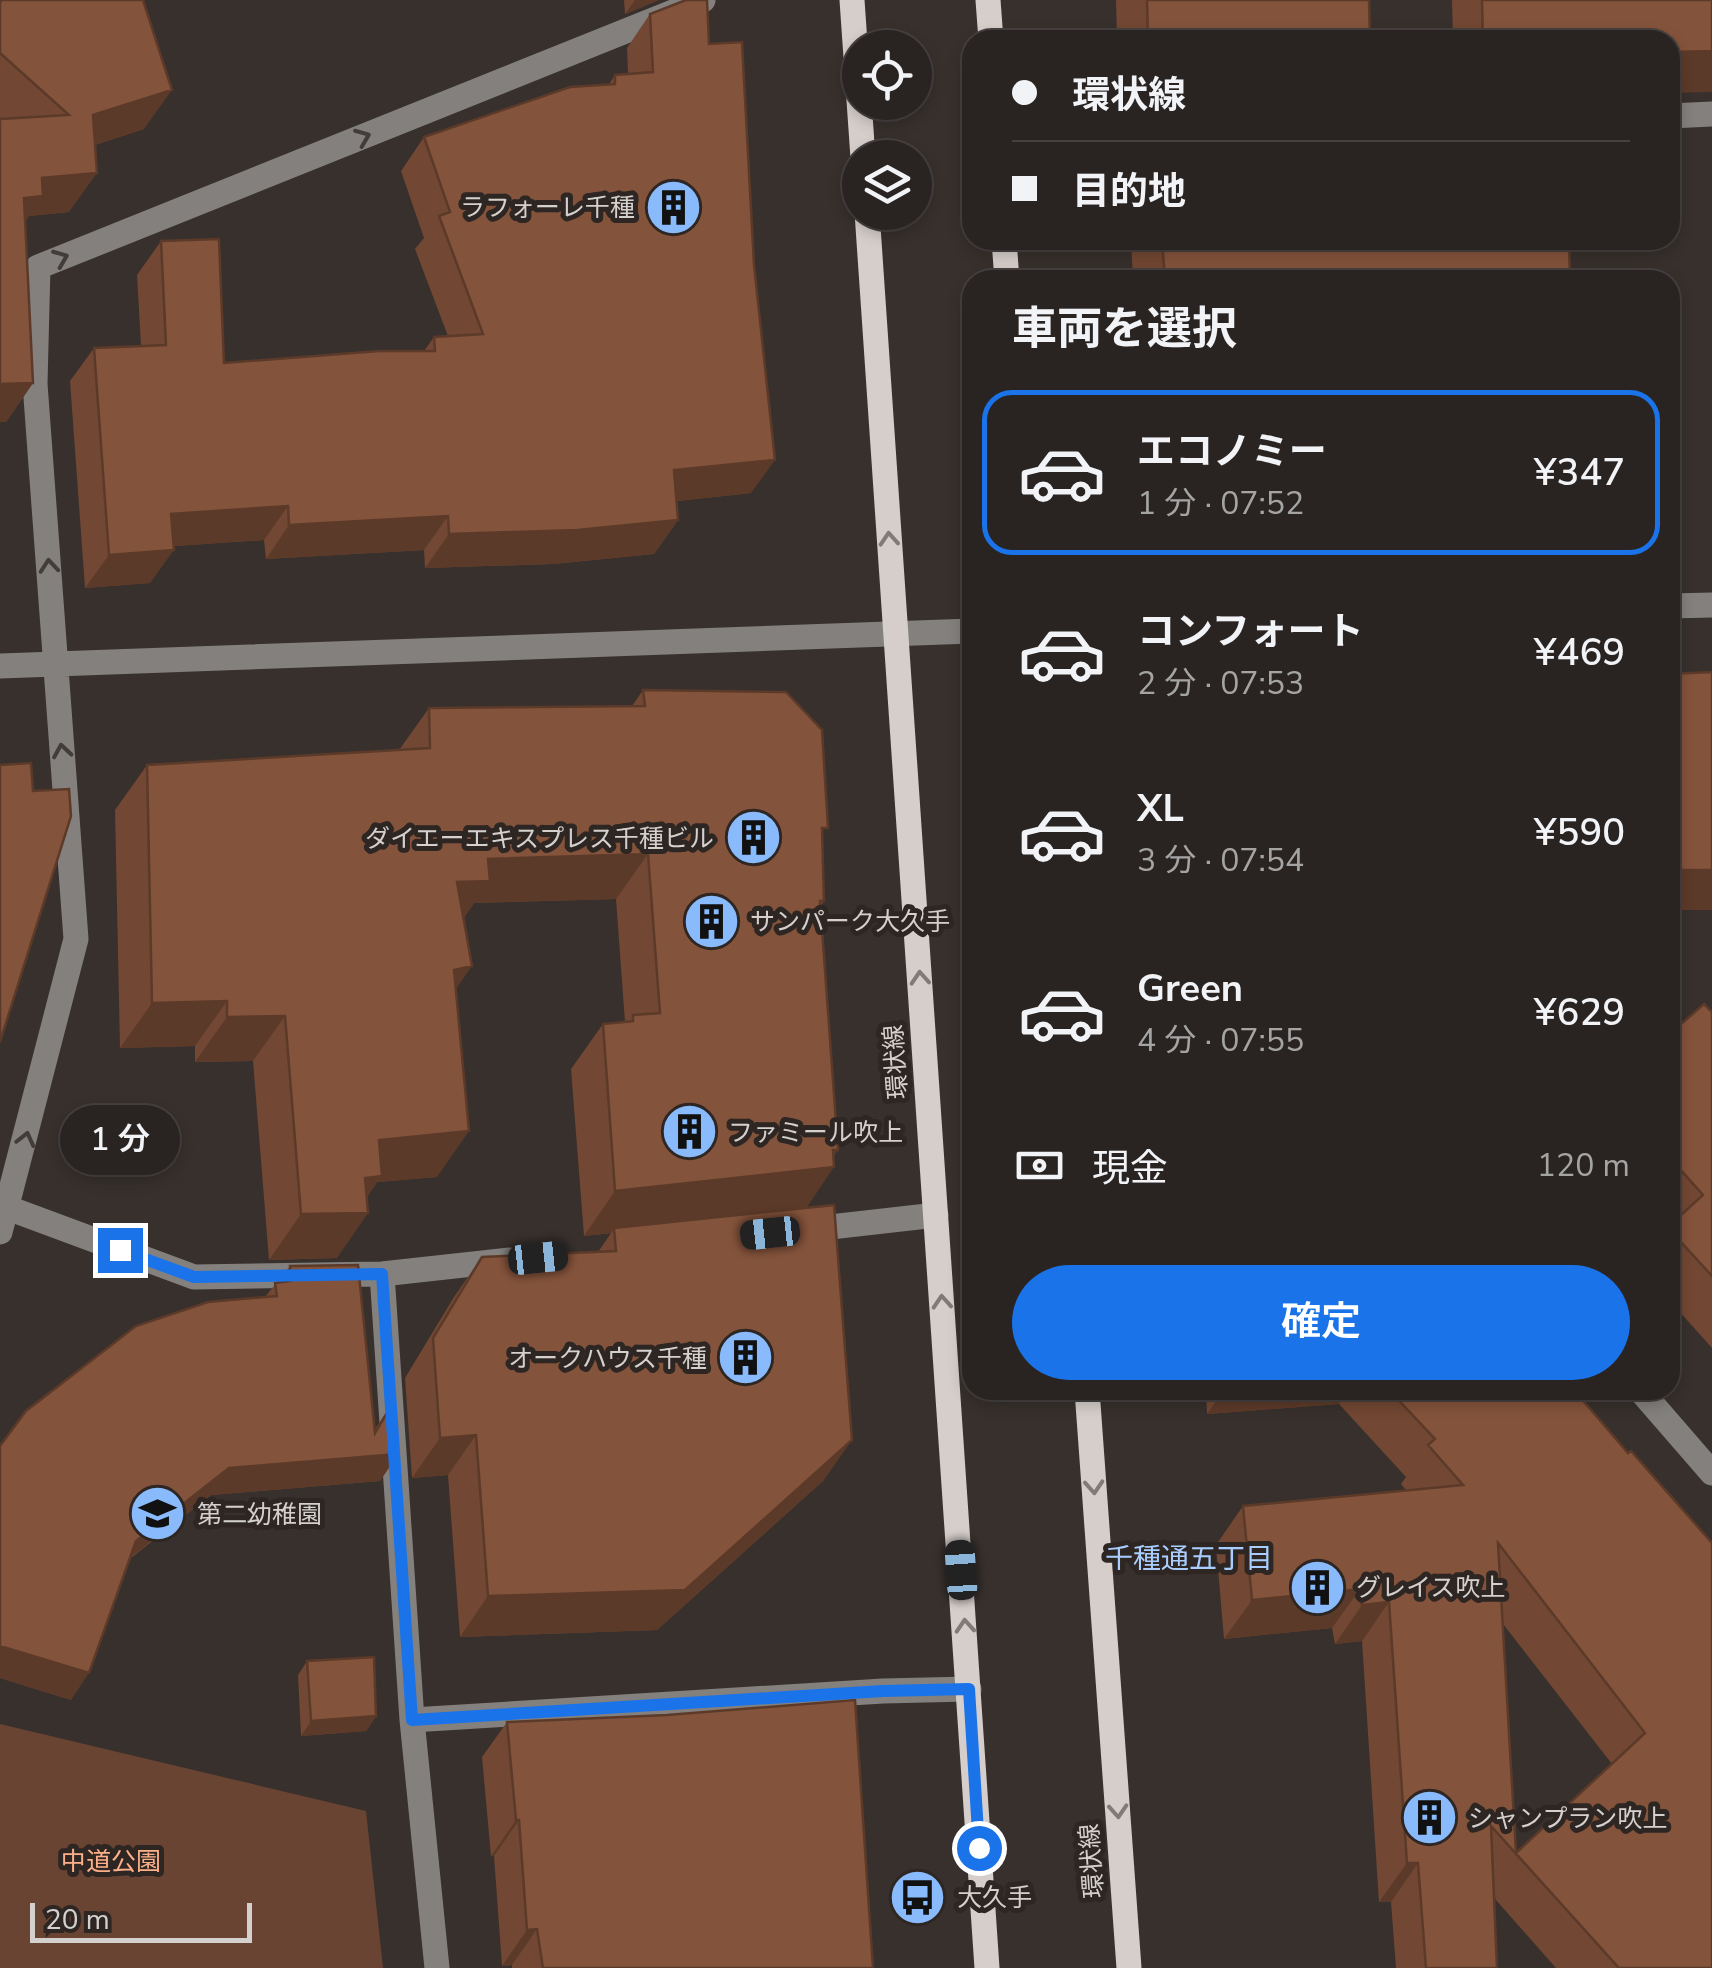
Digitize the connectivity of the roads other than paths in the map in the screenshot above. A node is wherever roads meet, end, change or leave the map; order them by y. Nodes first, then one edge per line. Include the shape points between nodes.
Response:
1 (703, 0) edge
2 (852, 0) edge
3 (988, 0) edge
4 (990, 30) edge
5 (1712, 114) edge
6 (1680, 116) edge
7 (862, 140) edge
8 (868, 230) edge
9 (1712, 604) edge
10 (1680, 606) edge
11 (962, 632) edge
12 (896, 636) junction
13 (56, 664) junction
14 (0, 666) edge
15 (8, 1208) junction
16 (936, 1215) junction
17 (0, 1232) edge
18 (770, 1233) edge
19 (538, 1258) edge
20 (382, 1274) junction
21 (1088, 1400) edge
22 (1649, 1400) edge
23 (1712, 1473) edge
24 (969, 1689) junction
25 (412, 1720) junction
26 (437, 1968) edge
27 (987, 1968) edge
28 (1129, 1968) edge

13 -> 1 street via 34,384 38,267
2 - 7 main road
3 - 4 main road
5 - 6 street
12 -> 8 main road, 環状線
9 - 10 street
11 - 12 street
12 - 13 street
16 -> 12 main road, 環状線
13 - 14 street
15 -> 13 street via 76,940
15 - 17 street
15 - 20 street via 194,1277
16 - 18 street
24 -> 16 main road, 環状線
19 - 20 street
20 - 25 street
21 -> 28 main road, 環状線
22 - 23 street
24 - 25 street
24 - 27 main road, 環状線
25 - 26 street

